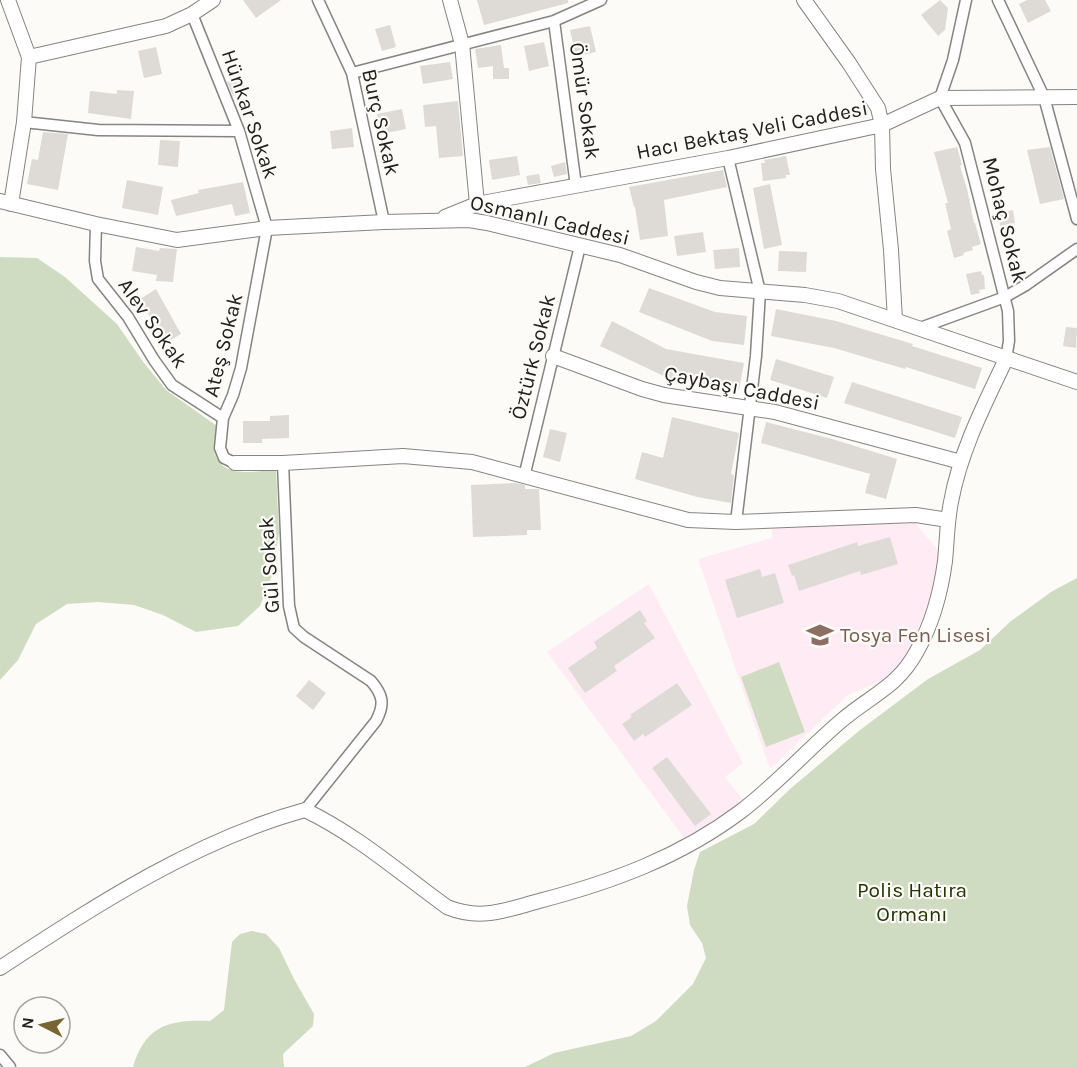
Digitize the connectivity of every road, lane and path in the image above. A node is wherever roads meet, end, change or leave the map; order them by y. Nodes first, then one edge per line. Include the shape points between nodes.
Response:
1 (8, 0) edge
2 (213, 0) edge
3 (318, 0) edge
4 (450, 0) edge
5 (601, 0) edge
6 (804, 0) edge
7 (966, 0) edge
8 (998, 0) edge
9 (192, 14) junction
10 (554, 21) junction
11 (462, 44) junction
12 (29, 57) junction
13 (352, 74) junction
14 (1044, 97) junction
15 (1077, 97) edge
16 (940, 98) junction
17 (24, 122) junction
18 (882, 125) junction
19 (239, 131) junction
20 (728, 158) junction
21 (576, 186) junction
22 (6, 203) edge
23 (477, 204) junction
24 (1077, 219) edge
25 (435, 220) junction
26 (384, 222) junction
27 (96, 224) junction
28 (267, 228) junction
29 (580, 246) junction
30 (1077, 249) edge
31 (760, 292) junction
32 (1005, 297) junction
33 (895, 320) junction
34 (920, 328) junction
35 (553, 356) junction
36 (1006, 359) junction
37 (1077, 382) edge
38 (751, 407) junction
39 (224, 418) junction
40 (961, 462) junction
41 (235, 463) joint
42 (283, 463) junction
43 (524, 477) junction
44 (948, 520) junction
45 (736, 522) junction
46 (305, 810) junction
47 (0, 968) edge
48 (0, 1055) edge
49 (10, 1067) edge

1 - 12 street
2 - 9 street
3 - 13 street, Burç Sokak
4 - 11 street
5 - 10 street
6 - 18 street via 870,94
7 - 16 street
8 - 14 street
9 - 12 street via 166,26
9 - 19 street, Hünkar Sokak
10 - 11 street
10 - 21 street, Ömür Sokak
11 - 13 street
11 - 23 street
12 - 17 street
13 - 26 street, Burç Sokak
14 - 15 street, Hacı Bektaş Veli Caddesi
14 - 16 street, Hacı Bektaş Veli Caddesi
14 - 24 street
16 - 18 street, Hacı Bektaş Veli Caddesi
16 - 32 street, Mohaç Sokak via 965,143
17 - 19 street via 98,130
17 - 22 street
18 - 20 street, Hacı Bektaş Veli Caddesi
18 - 33 street
19 - 28 street, Hünkar Sokak
20 - 21 street, Hacı Bektaş Veli Caddesi
20 - 31 street
21 - 23 street, Hacı Bektaş Veli Caddesi
22 - 27 street, Osmanlı Caddesi
23 - 25 street, Hacı Bektaş Veli Caddesi
25 - 26 street, Osmanlı Caddesi
25 - 29 street, Osmanlı Caddesi via 487,223
26 - 28 street, Osmanlı Caddesi
27 - 28 street, Osmanlı Caddesi via 177,240
27 - 39 street, Alev Sokak via 94,261 98,279 172,385
28 - 39 street, Ateş Sokak via 241,368
29 - 31 street, Osmanlı Caddesi via 620,255 696,282
29 - 35 street, Öztürk Sokak
30 - 32 street
31 - 33 street, Osmanlı Caddesi via 820,297
31 - 38 street
32 - 34 street
32 - 36 street, Mohaç Sokak via 1010,326
33 - 34 street, Osmanlı Caddesi
34 - 36 street, Osmanlı Caddesi
35 - 38 street, Çaybaşı Caddesi via 664,395
35 - 43 street, Öztürk Sokak
36 - 37 street, Osmanlı Caddesi
36 - 40 street
38 - 40 street, Çaybaşı Caddesi
38 - 45 street
39 - 41 street, Ateş Sokak via 220,448 224,458
40 - 44 street
41 - 42 street
42 - 43 street via 404,456 472,462
42 - 46 street, Gül Sokak via 290,618 294,628 371,681 383,700 376,721
43 - 45 street via 688,520
44 - 45 street via 916,515
44 - 46 street via 945,562 936,602 918,649 901,676 843,720 742,810 669,857 584,890 498,912 463,913 447,907 332,822
46 - 47 street via 254,826 184,858 81,915
48 - 49 street

